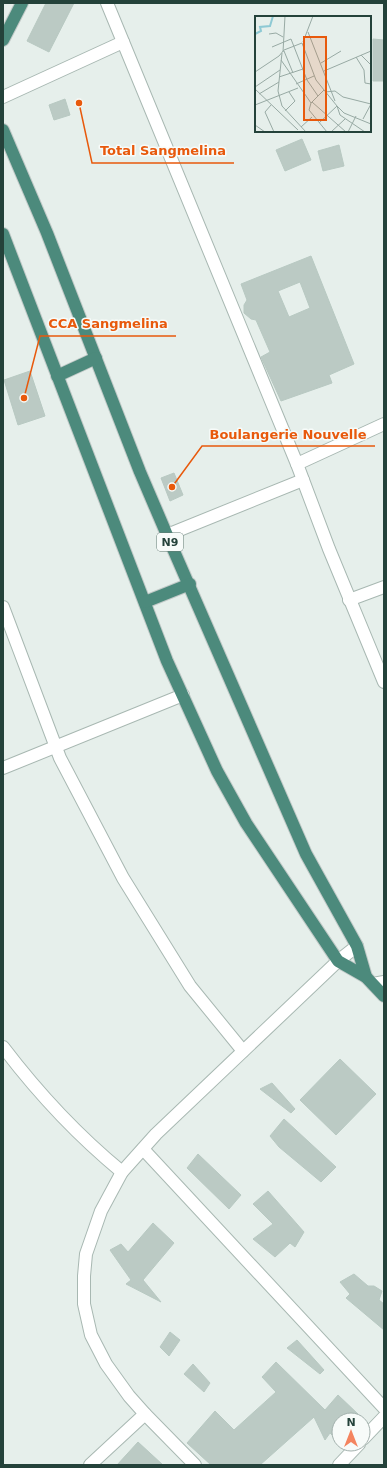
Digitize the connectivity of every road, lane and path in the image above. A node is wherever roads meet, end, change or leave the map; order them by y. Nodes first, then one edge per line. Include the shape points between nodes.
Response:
1 (22, 3) edge
2 (107, 3) edge
3 (3, 40) edge
4 (123, 42) junction
5 (3, 97) edge
6 (3, 130) edge
7 (3, 234) edge
8 (96, 358) junction
9 (57, 376) junction
10 (383, 428) edge
11 (297, 464) junction
12 (303, 480) junction
13 (167, 535) junction
14 (190, 584) junction
15 (384, 587) edge
16 (349, 600) junction
17 (145, 602) junction
18 (3, 607) edge
19 (384, 682) edge
20 (183, 695) junction
21 (56, 747) junction
22 (3, 768) edge
23 (357, 946) junction
24 (338, 960) junction
25 (374, 981) edge
26 (384, 996) edge
27 (3, 1047) edge
28 (243, 1051) junction
29 (143, 1149) junction
30 (122, 1172) junction
31 (384, 1408) edge
32 (145, 1414) junction
33 (384, 1417) edge
34 (371, 1431) edge
35 (351, 1452) edge
36 (90, 1465) edge
37 (195, 1465) edge
38 (338, 1465) edge

1 - 3 highway
2 - 4 street
4 - 5 street
4 - 11 street
6 - 8 highway, N9
7 - 9 highway, N9
8 - 9 highway
8 - 13 highway, N9
9 - 17 highway, N9
10 - 11 street
11 - 12 street
12 - 13 street
12 - 16 street
13 - 14 highway, N9
14 - 17 highway
14 - 23 highway, N9 via 306,854
15 - 16 street
16 - 19 street
17 - 20 highway, N9
18 - 21 street
20 - 21 street
20 - 24 highway, N9 via 217,771 246,824
21 - 22 street
21 - 28 street via 124,878 186,979
23 - 24 street
23 - 25 highway, N9
24 - 25 highway, N9
24 - 28 street
25 - 26 highway, N9
27 - 30 street via 30,1082 75,1130
28 - 29 street
29 - 30 street
29 - 31 street
30 - 32 street via 101,1211 86,1254 84,1304 91,1335 106,1364
32 - 36 street
32 - 37 street
33 - 34 street
35 - 38 street

